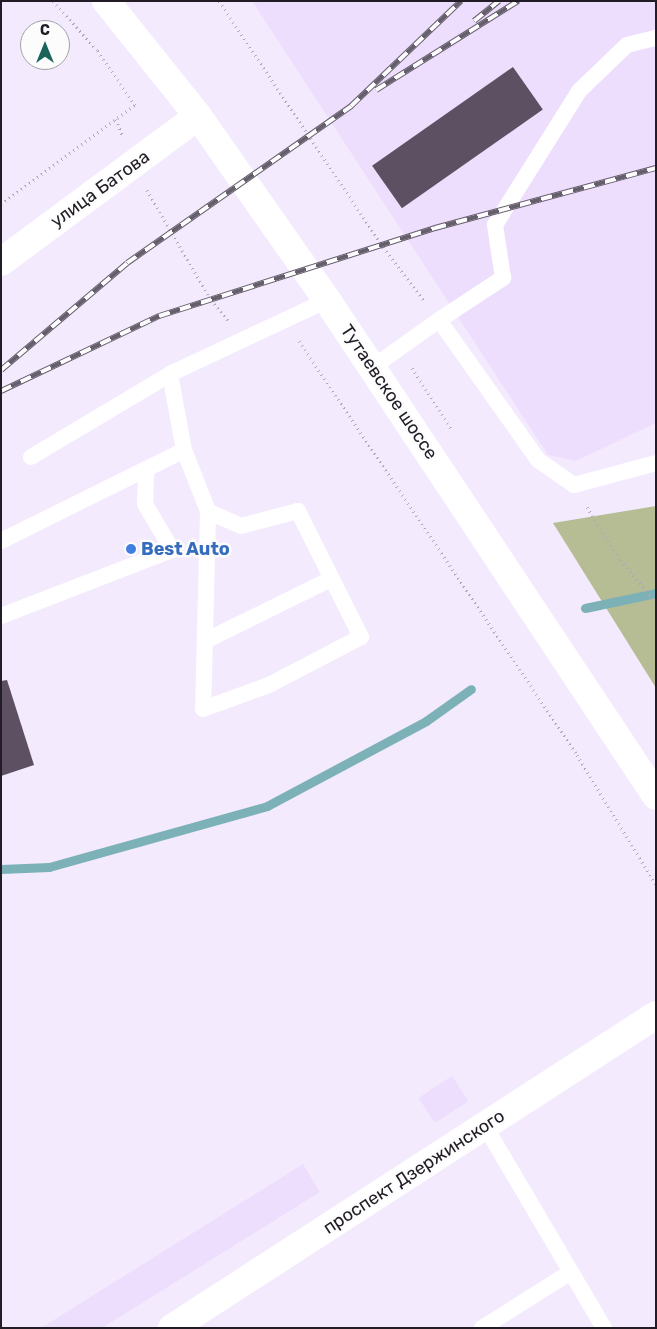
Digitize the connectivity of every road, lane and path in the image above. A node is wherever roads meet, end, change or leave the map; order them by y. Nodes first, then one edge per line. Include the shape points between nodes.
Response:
1 (53, 1) edge
2 (106, 1) edge
3 (220, 1) edge
4 (656, 38) edge
5 (198, 116) junction
6 (116, 119) junction
7 (132, 165) junction
8 (1, 204) edge
9 (1, 262) edge
10 (327, 300) junction
11 (439, 320) junction
12 (244, 340) junction
13 (294, 344) dead end
14 (373, 367) junction
15 (170, 374) junction
16 (184, 450) junction
17 (31, 457) dead end
18 (656, 463) edge
19 (146, 469) junction
20 (574, 485) junction
21 (208, 511) junction
22 (1, 542) edge
23 (331, 579) junction
24 (656, 602) edge
25 (1, 616) edge
26 (205, 641) junction
27 (656, 796) edge
28 (656, 885) edge
29 (656, 1015) edge
30 (485, 1126) junction
31 (571, 1272) junction
32 (172, 1328) edge
33 (482, 1328) edge
34 (604, 1328) edge

1 - 6 path via 98,50 135,105
2 - 5 main road, Тутаевское шоссе
3 - 11 path via 383,247
4 - 11 lane via 627,45 579,91 495,225 503,278
5 - 7 main road, улица Батова
5 - 10 main road, Тутаевское шоссе
6 - 7 path
6 - 8 path
7 - 9 main road, улица Батова
7 - 12 path via 211,300
10 - 12 lane
10 - 14 main road, Тутаевское шоссе
11 - 14 lane
11 - 20 lane via 538,460
12 - 15 lane
13 - 28 path via 301,340 414,507 577,755
14 - 27 main road, Тутаевское шоссе
15 - 16 lane
15 - 17 lane
16 - 19 lane
16 - 21 lane
18 - 20 lane
19 - 22 lane
19 - 25 lane via 145,504 172,550
20 - 24 path via 620,560
21 - 23 lane via 241,526 298,510
21 - 26 lane
23 - 26 lane
23 - 26 lane via 362,636 269,685 203,709
29 - 30 main road, проспект Дзержинского
30 - 31 lane
30 - 32 main road, проспект Дзержинского
31 - 33 lane
31 - 34 lane

